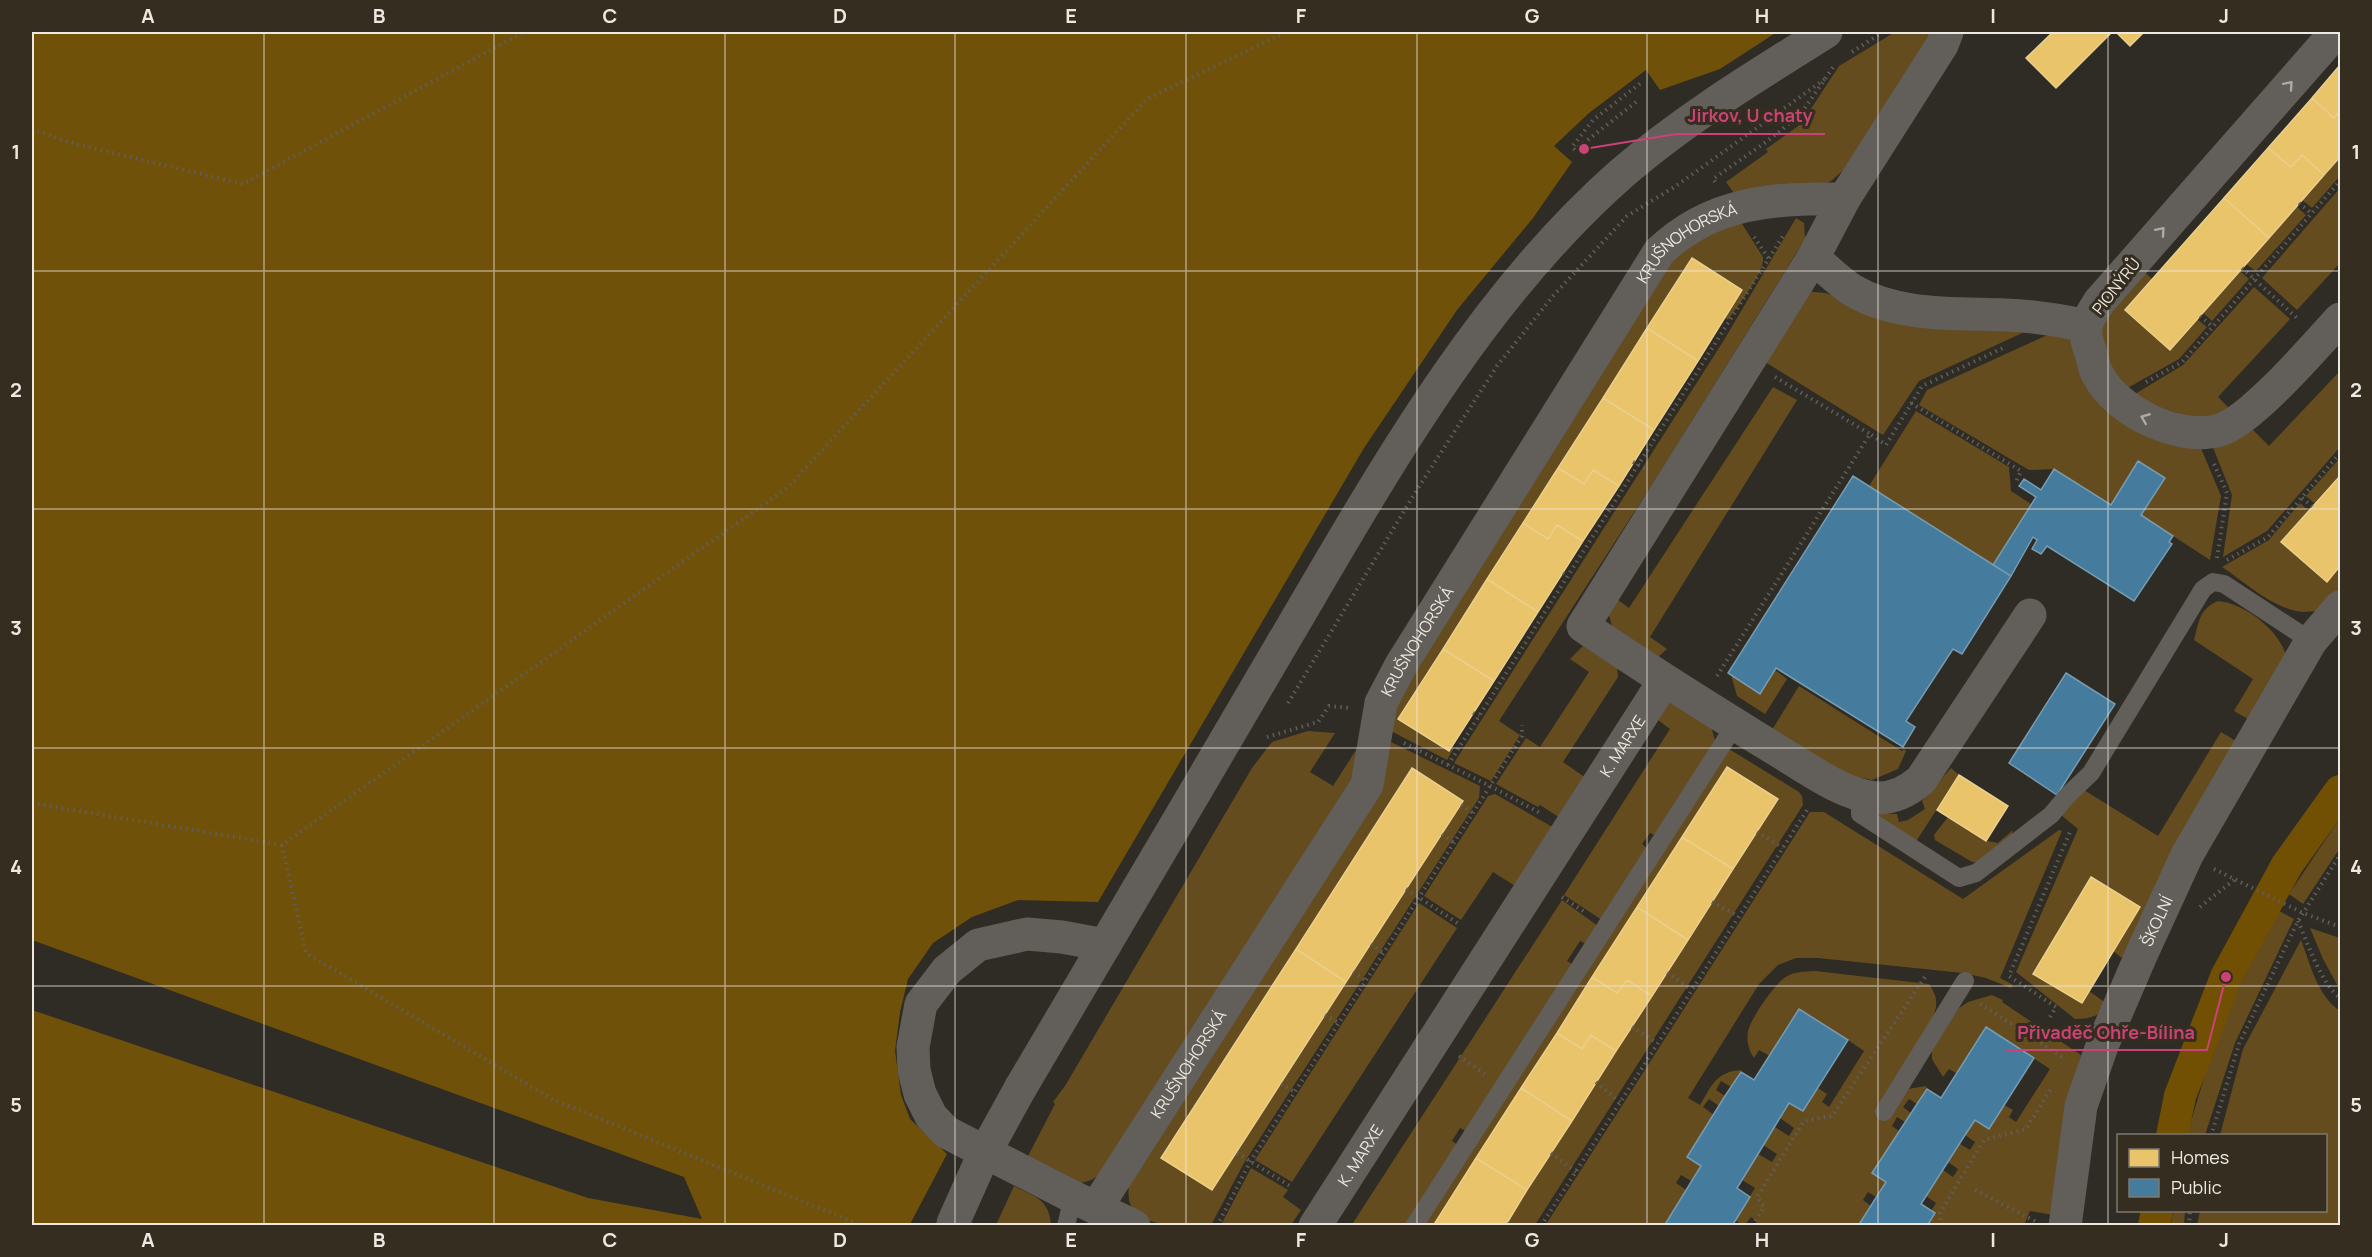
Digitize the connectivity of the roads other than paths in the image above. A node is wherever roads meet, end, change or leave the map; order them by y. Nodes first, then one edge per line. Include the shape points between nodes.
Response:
1 (1947, 32) edge
2 (2336, 32) edge
3 (1837, 49) edge
4 (1844, 200) junction
5 (1813, 258) junction
6 (2340, 319) edge
7 (2086, 326) junction
8 (2340, 607) edge
9 (2030, 615) dead end
10 (2311, 641) junction
11 (1664, 681) junction
12 (1735, 725) junction
13 (1860, 795) junction
14 (1105, 945) junction
15 (1962, 985) road end
16 (1884, 1112) dead end
17 (1078, 1210) edge
18 (953, 1224) edge
19 (1134, 1226) edge
20 (1315, 1226) edge
21 (1414, 1226) edge
22 (2065, 1226) edge

1 - 4 street
7 -> 2 street, PIONÝRŮ via 2099,302
3 - 14 street via 1724,97 1621,174 1526,273 1445,376 1371,492
4 - 5 street
4 - 17 street, KRUŠNOHORSKÁ via 1753,203 1708,216 1675,236 1659,252 1401,665 1382,704 1367,785
5 - 7 street via 1852,289 1897,307 2007,315
5 - 11 street via 1583,626
6 -> 7 street, PIONÝRŮ via 2244,418 2218,431 2201,433 2171,428 2137,415 2117,400 2098,375
8 - 10 street, ŠKOLNÍ
9 - 13 street via 1921,780 1895,796
10 - 13 lane via 2224,584 2215,574 2195,599 2091,773 2051,815 1976,873 1959,878 1860,814
10 - 22 street, ŠKOLNÍ via 2187,855 2102,1046 2081,1106
11 - 12 street
11 - 20 street, K. MARXE
12 - 13 street via 1826,780
12 - 21 lane
14 - 17 street via 1027,934 978,945 947,970 921,1004 913,1047 920,1094 931,1116 946,1132
14 - 18 street via 982,1156
15 - 16 lane
17 - 19 street

